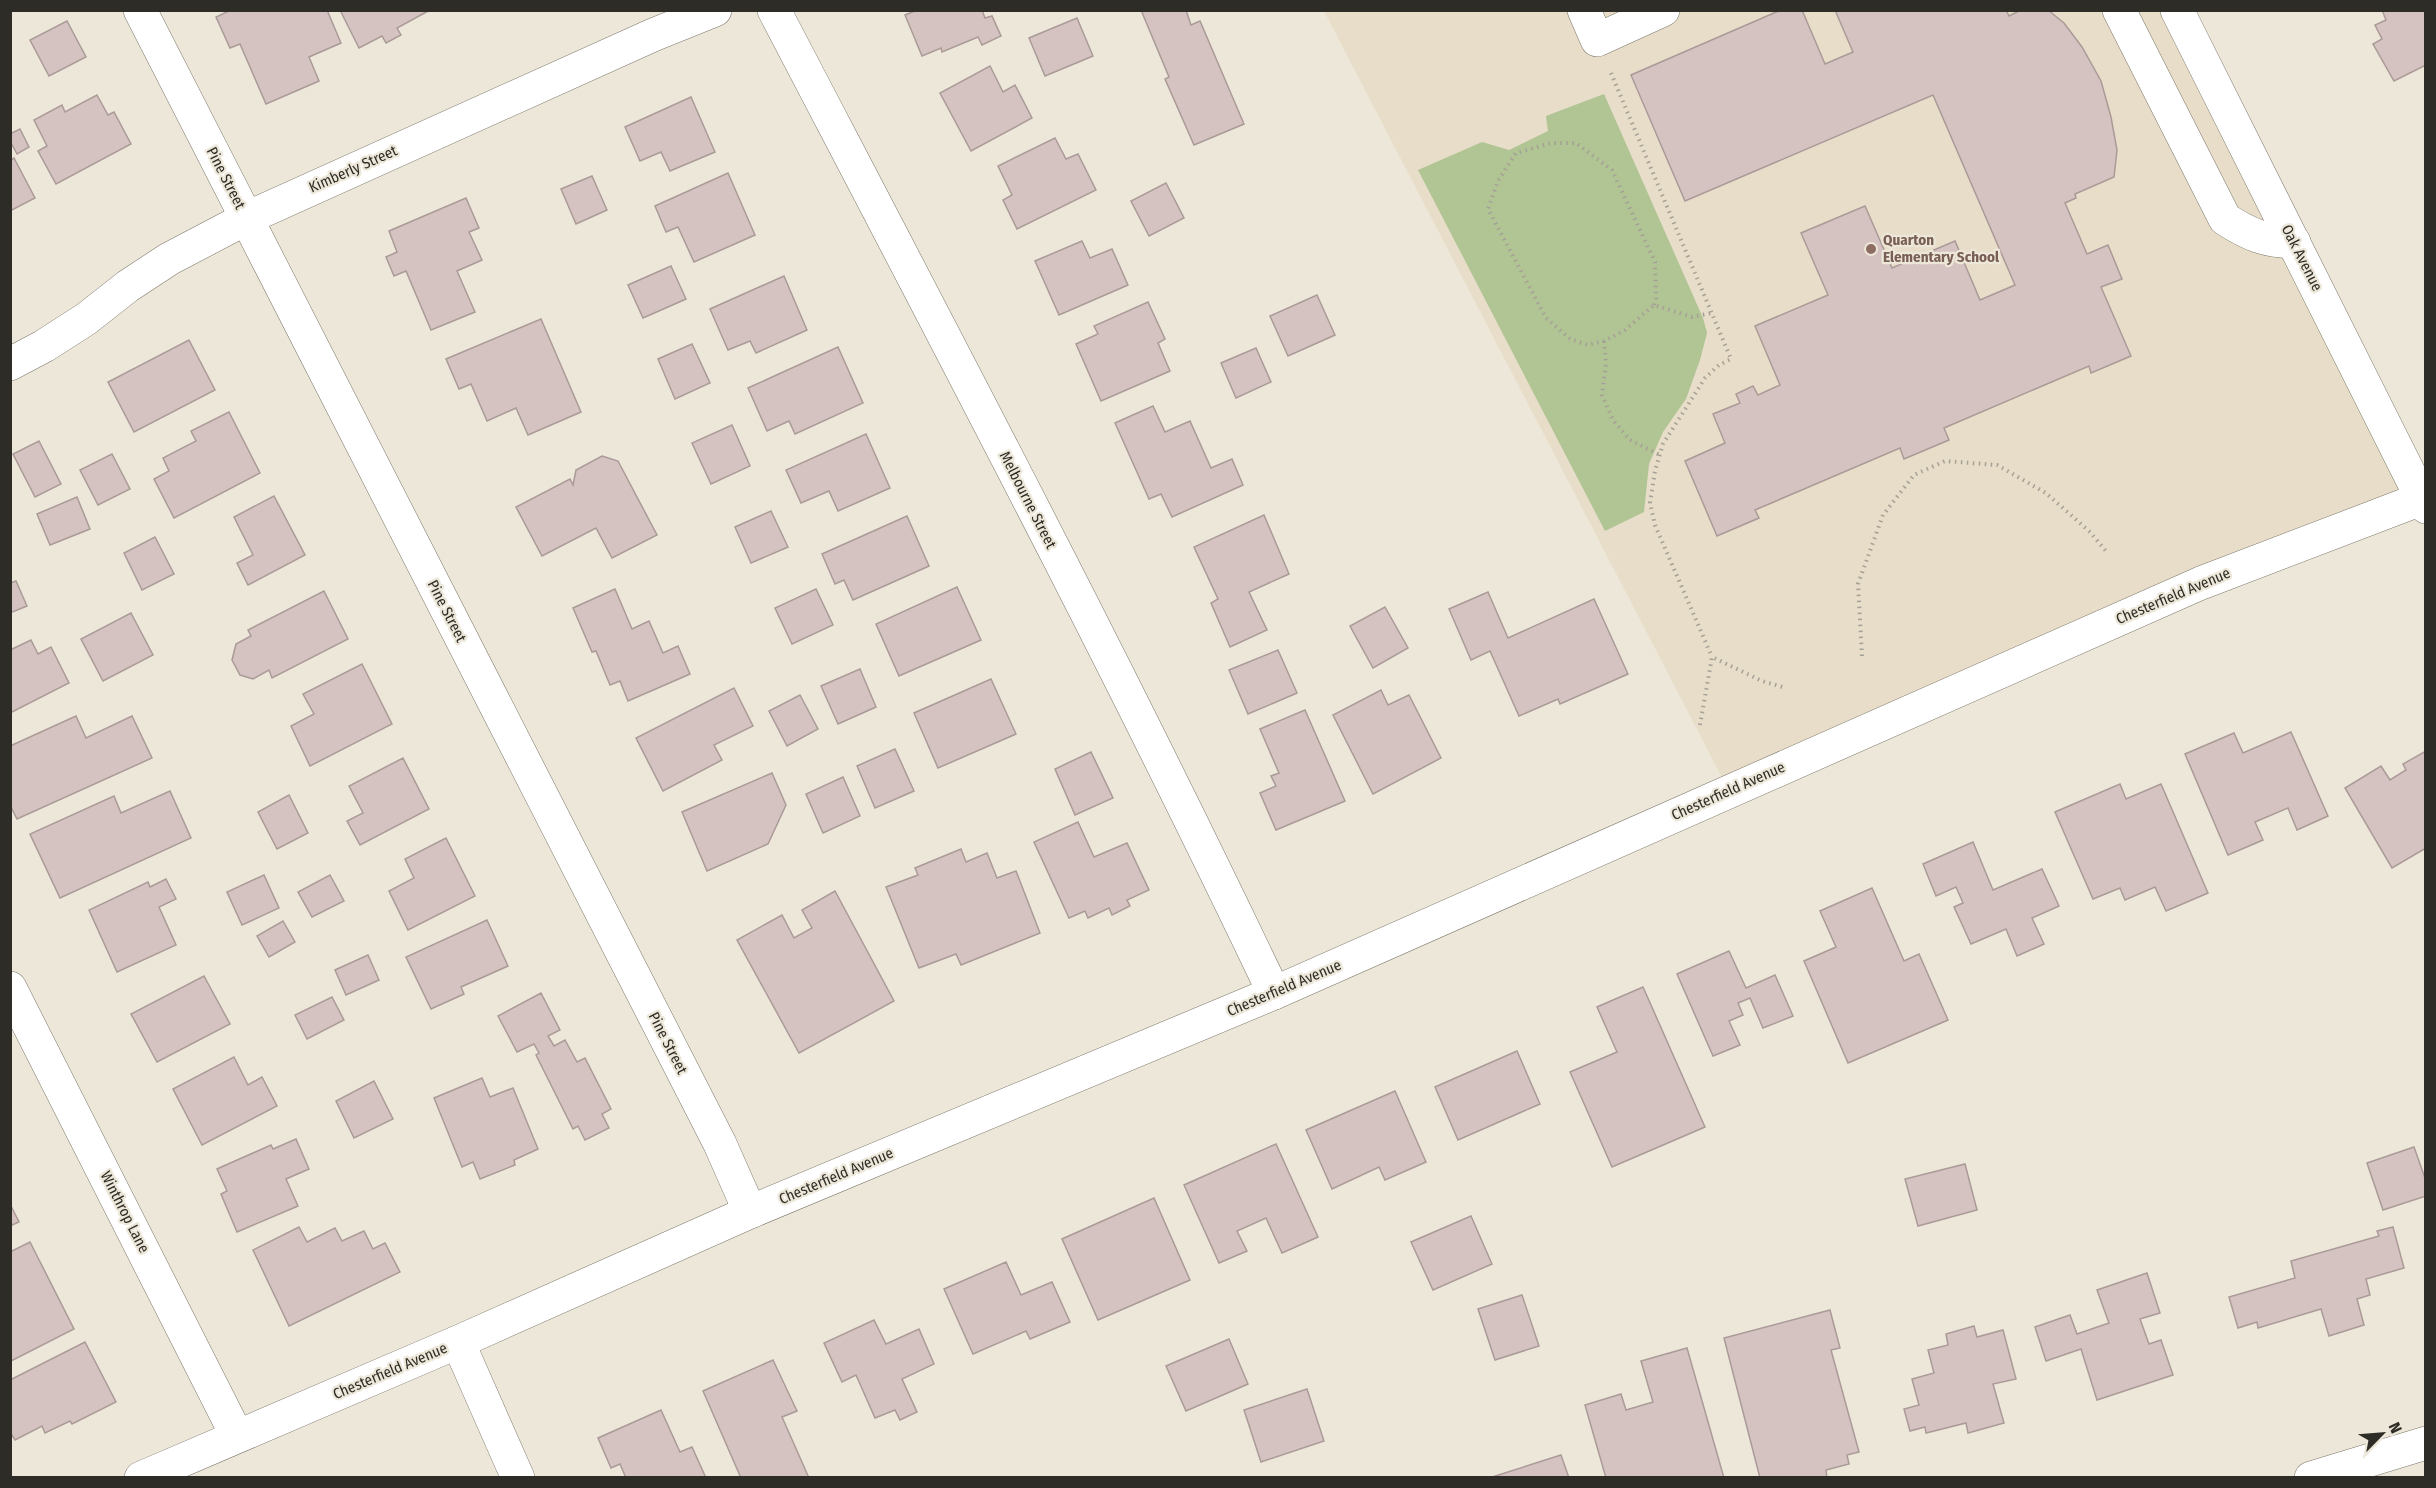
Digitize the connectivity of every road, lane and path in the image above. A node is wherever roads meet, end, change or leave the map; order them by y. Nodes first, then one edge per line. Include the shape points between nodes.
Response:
1 (140, 10) edge
2 (715, 10) edge
3 (774, 10) edge
4 (1584, 10) edge
5 (1663, 10) edge
6 (2119, 10) edge
7 (2177, 10) edge
8 (1597, 40) junction
9 (247, 218) junction
10 (2294, 242) junction
11 (1654, 306) junction
12 (1712, 313) junction
13 (1604, 341) junction
14 (10, 364) edge
15 (1660, 455) junction
16 (2424, 501) edge
17 (2106, 551) dead end
18 (1862, 656) dead end
19 (1712, 657) junction
20 (1786, 688) dead end
21 (1700, 725) dead end
22 (10, 988) edge
23 (1274, 993) junction
24 (750, 1212) junction
25 (458, 1342) junction
26 (237, 1436) junction
27 (2426, 1443) edge
28 (141, 1478) edge
29 (519, 1478) edge
30 (2311, 1478) edge

1 - 9 street, Pine Street
2 - 9 street, Kimberly Street
3 - 23 street, Melbourne Street via 1005,453
4 - 8 street
5 - 8 street
6 - 10 street via 2225,219 2248,234
7 - 10 street, Oak Avenue
8 - 12 path
9 - 14 street, Kimberly Street via 169,259 86,319
9 - 24 street, Pine Street via 720,1144
10 - 16 street, Oak Avenue
11 - 12 path via 1692,317
11 - 13 path via 1625,330
11 - 13 path via 1655,262 1612,170 1576,142 1551,143 1516,153 1498,182 1488,209 1546,318 1570,339 1588,345
12 - 15 path via 1731,359 1706,378 1663,444
13 - 15 path via 1602,395 1613,420 1630,440
15 - 19 path via 1650,503
16 - 23 street, Chesterfield Avenue via 2201,583
17 - 18 path via 2046,492 1997,465 1945,461 1914,475 1883,515 1858,584
19 - 20 path
19 - 21 path
22 - 26 street, Winthrop Lane
23 - 24 street, Chesterfield Avenue
24 - 25 street, Chesterfield Avenue
25 - 26 street, Chesterfield Avenue
25 - 29 street
26 - 28 street, Chesterfield Avenue
27 - 30 street

